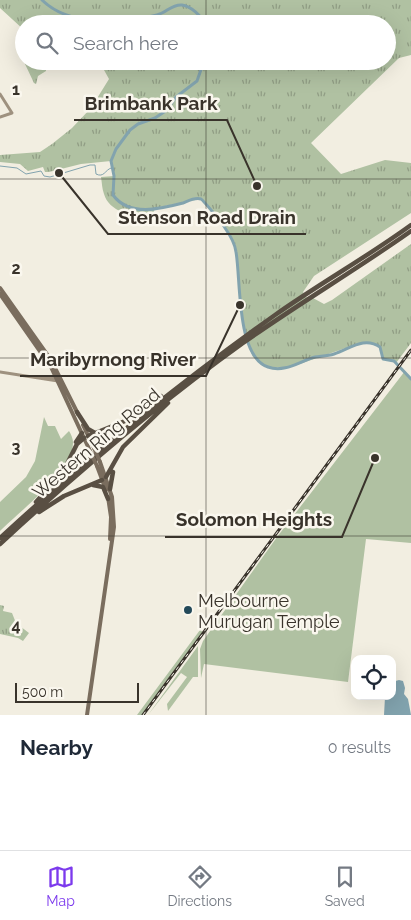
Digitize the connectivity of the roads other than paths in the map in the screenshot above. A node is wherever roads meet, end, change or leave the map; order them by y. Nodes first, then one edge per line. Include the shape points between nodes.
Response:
1 (0, 94) edge
2 (0, 117) edge
3 (411, 225) edge
4 (411, 233) edge
5 (0, 288) edge
6 (0, 294) edge
7 (306, 297) junction
8 (19, 315) junction
9 (26, 330) junction
10 (0, 372) edge
11 (55, 374) junction
12 (23, 375) junction
13 (36, 376) junction
14 (59, 381) junction
15 (177, 389) junction
16 (77, 412) junction
17 (96, 433) junction
18 (85, 436) junction
19 (117, 456) junction
20 (104, 478) junction
21 (92, 484) junction
22 (110, 489) junction
23 (110, 498) junction
24 (14, 525) junction
25 (11, 534) junction
26 (0, 538) edge
27 (0, 544) edge
28 (87, 715) edge

1 - 2 main road via 12,113
3 - 7 highway, Western Ring Road
4 - 7 highway, Western Ring Road
5 - 8 main road
6 - 9 main road
7 - 15 highway, Western Ring Road
7 - 15 highway, Western Ring Road via 205,365
8 - 9 main road
8 - 14 main road via 45,349
9 - 11 main road
10 - 12 main road
11 - 13 main road
11 - 14 main road
12 - 13 main road
12 - 14 main road
13 - 14 main road
14 - 16 main road
14 - 18 main road
15 - 17 highway via 125,421
15 - 19 highway
15 - 24 highway, Western Ring Road via 82,465
15 - 25 highway, Western Ring Road
16 - 17 highway via 88,429
16 - 18 main road
17 - 18 highway
18 - 20 main road, bridge
18 - 24 highway via 77,444 62,474
19 - 20 highway via 111,473
19 - 22 highway
20 - 21 highway
20 - 22 main road
20 - 23 main road
21 - 23 highway via 103,487
21 - 25 highway via 56,501
22 - 23 main road
23 - 28 main road via 112,515 104,596
24 - 26 highway, Western Ring Road
25 - 27 highway, Western Ring Road

